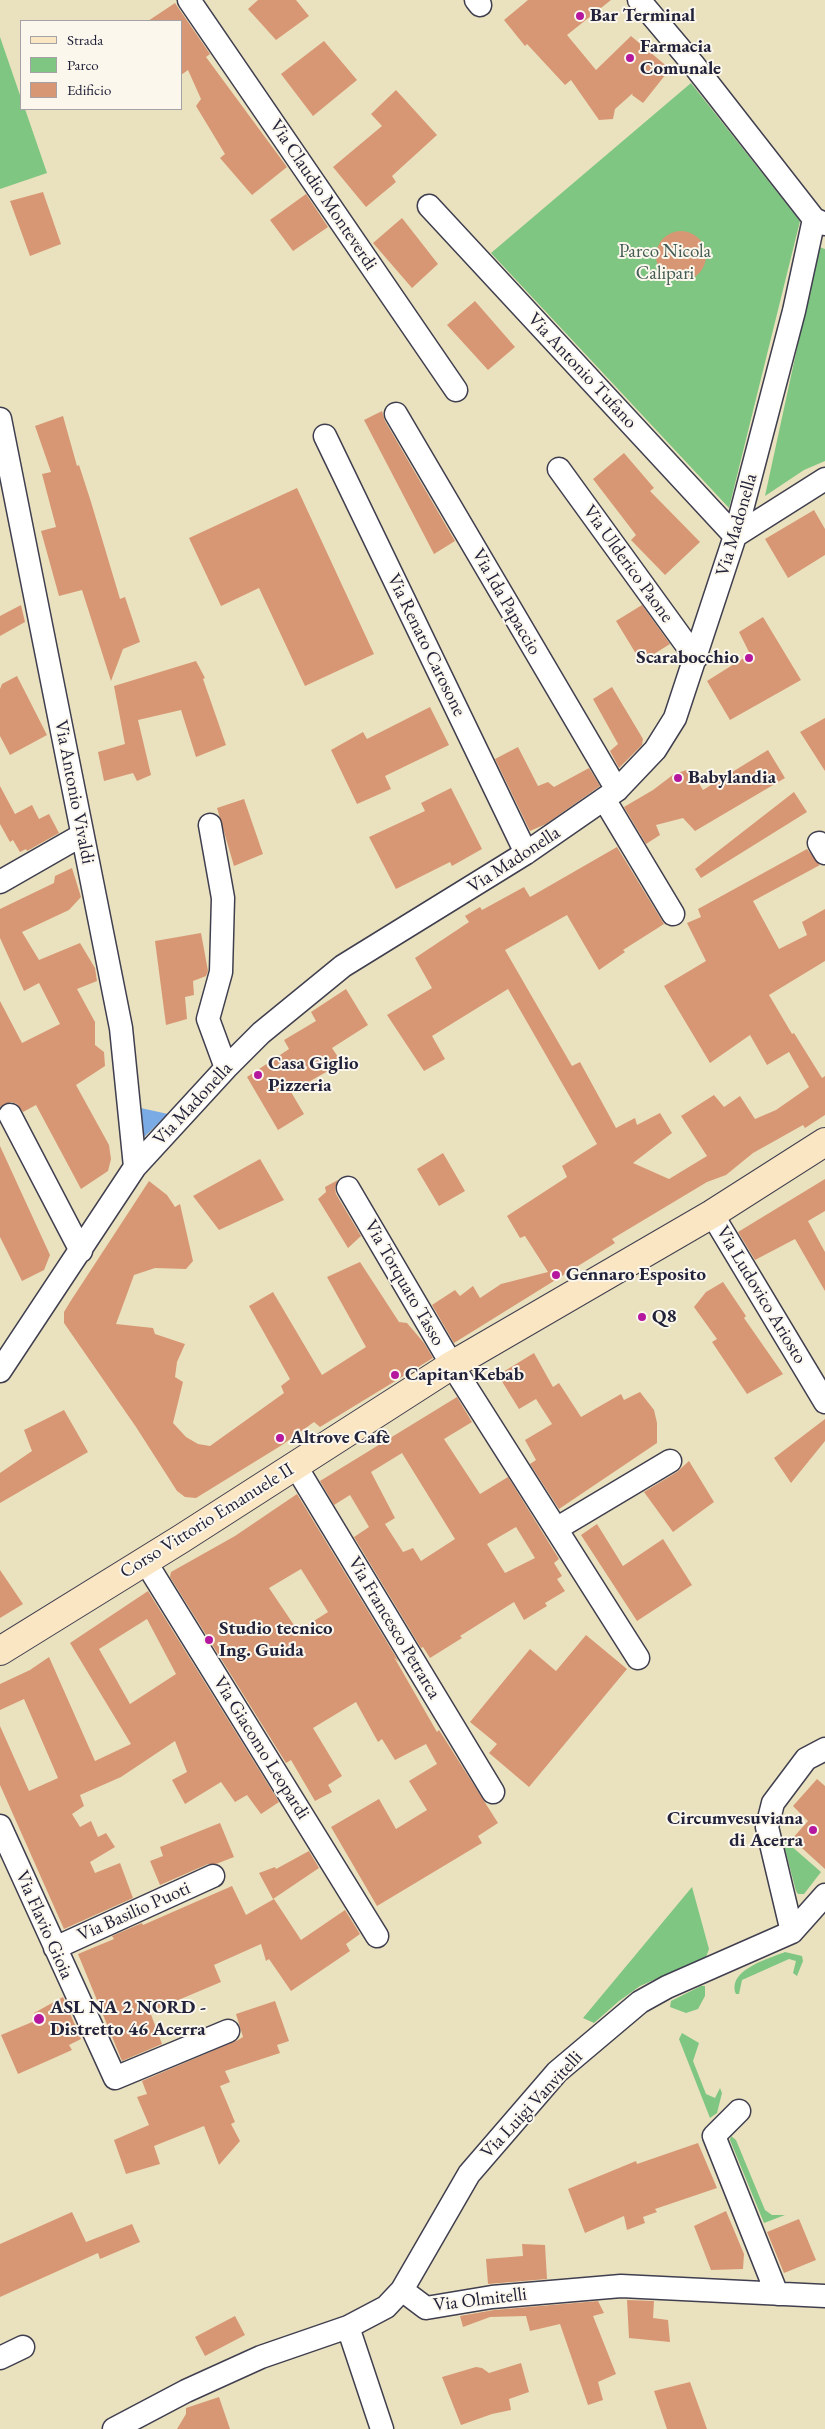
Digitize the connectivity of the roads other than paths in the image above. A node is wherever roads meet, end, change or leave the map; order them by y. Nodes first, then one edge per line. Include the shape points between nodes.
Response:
1 (189, 0) edge
2 (639, 0) edge
3 (428, 206) dead end
4 (820, 221) edge
5 (456, 390) dead end
6 (396, 414) dead end
7 (0, 419) edge
8 (325, 436) dead end
9 (559, 469) dead end
10 (825, 479) edge
11 (735, 536) junction
12 (696, 658) junction
13 (610, 795) junction
14 (210, 825) dead end
15 (82, 835) junction
16 (526, 854) junction
17 (0, 882) edge
18 (673, 914) dead end
19 (226, 1068) junction
20 (10, 1115) dead end
21 (825, 1142) edge
22 (135, 1167) junction
23 (348, 1188) dead end
24 (712, 1214) junction
25 (81, 1251) junction
26 (452, 1365) junction
27 (0, 1371) edge
28 (825, 1402) edge
29 (670, 1461) dead end
30 (295, 1465) junction
31 (556, 1529) junction
32 (145, 1561) junction
33 (0, 1651) edge
34 (638, 1658) dead end
35 (825, 1749) edge
36 (493, 1792) dead end
37 (0, 1826) edge
38 (213, 1876) dead end
39 (825, 1896) edge
40 (792, 1932) junction
41 (377, 1936) dead end
42 (55, 1948) junction
43 (228, 2031) dead end
44 (739, 2111) dead end
45 (402, 2290) junction
46 (777, 2294) junction
47 (825, 2296) edge
48 (348, 2327) junction
49 (23, 2348) dead end
50 (0, 2358) edge
51 (150, 2420) edge
52 (114, 2429) edge
53 (382, 2429) edge

1 - 5 street, Via Claudio Monteverdi
2 - 4 street
3 - 11 street, Via Antonio Tufano
4 - 11 street, Via Madonella
6 - 13 street, Via Ida Papaccio
7 - 15 street, Via Antonio Vivaldi
8 - 16 street, Via Renato Carosone
9 - 12 street, Via Ulderico Paone
10 - 11 street
11 - 12 street, Via Madonella
12 - 13 street, Via Madonella via 675,718 655,750
13 - 16 street, Via Madonella
13 - 18 street, Via Ida Papaccio
14 - 19 street via 223,898 222,972 208,1018
15 - 17 street
15 - 22 street, Via Antonio Vivaldi via 121,1028
16 - 19 street, Via Madonella via 343,966 261,1033
19 - 22 street, Via Madonella
20 - 25 street
21 - 24 main road, Corso Vittorio Emanuele II
22 - 25 street, Via Madonella
23 - 26 street, Via Torquato Tasso
24 - 26 main road, Corso Vittorio Emanuele II
24 - 28 street, Via Ludovico Ariosto
25 - 27 street, Via Madonella
26 - 30 main road, Corso Vittorio Emanuele II
26 - 31 street, Via Torquato Tasso
29 - 31 street
30 - 32 main road, Corso Vittorio Emanuele II
30 - 36 street, Via Francesco Petrarca
31 - 34 street, Via Torquato Tasso
32 - 33 main road, Corso Vittorio Emanuele II
32 - 41 street, Via Giacomo Leopardi
35 - 40 street via 806,1758 773,1803 767,1827
37 - 42 street, Via Flavio Gioia
38 - 42 street, Via Basilio Puoti
39 - 40 street, Via Luigi Vanvitelli
40 - 45 street, Via Luigi Vanvitelli via 640,2002 557,2072 469,2174
42 - 43 street, Via Flavio Gioia via 115,2078
44 - 46 street via 714,2136
45 - 46 street, Via Olmitelli via 426,2308 492,2297 621,2286
45 - 48 street via 386,2307
46 - 47 street, Via Olmitelli
48 - 51 street via 261,2357 186,2390
48 - 53 street
49 - 50 street
51 - 52 street

